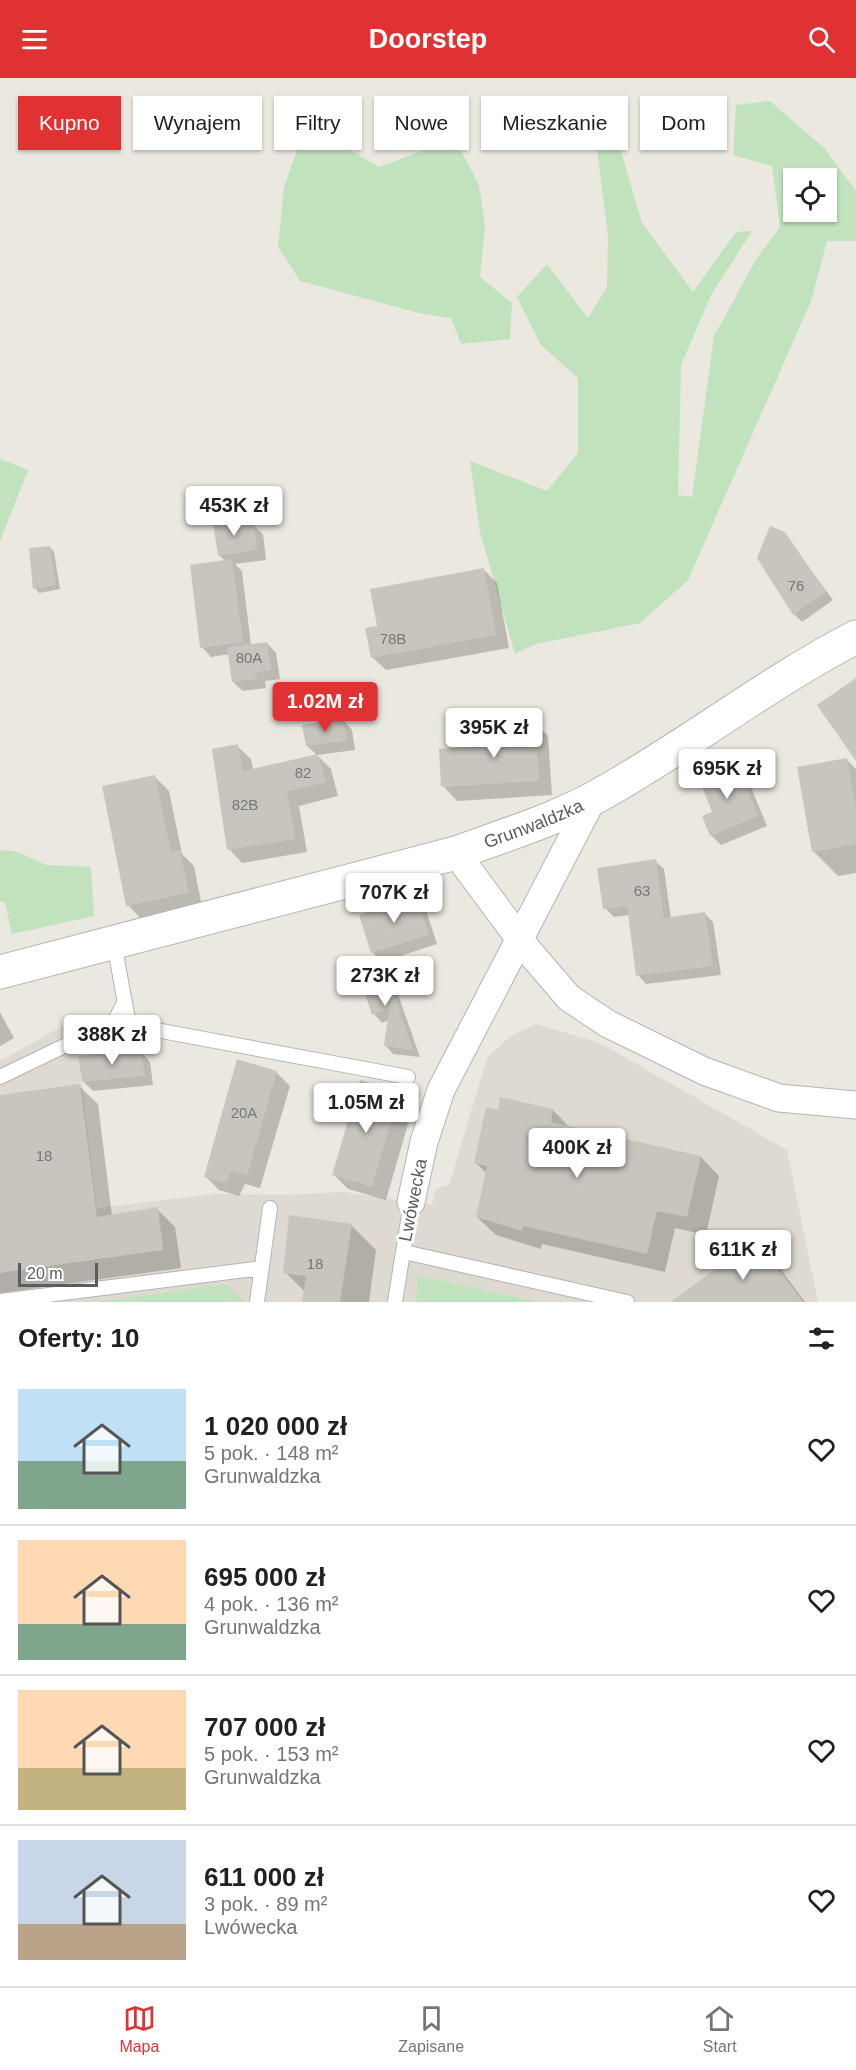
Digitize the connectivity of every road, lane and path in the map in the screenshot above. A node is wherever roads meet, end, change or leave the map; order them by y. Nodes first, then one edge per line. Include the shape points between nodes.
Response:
1 (856, 637) edge
2 (593, 798) junction
3 (456, 853) junction
4 (521, 940) junction
5 (114, 943) junction
6 (0, 972) edge
7 (123, 1003) junction
8 (0, 1077) edge
9 (408, 1077) dead end
10 (856, 1105) edge
11 (411, 1202) joint
12 (270, 1208) dead end
13 (404, 1252) junction
14 (262, 1268) junction
15 (0, 1301) edge
16 (257, 1302) edge
17 (396, 1302) edge
18 (627, 1302) edge

1 - 2 street, Grunwaldzka via 808,661
2 - 3 street, Grunwaldzka
2 - 4 street, Lwówecka
3 - 4 street
3 - 5 street, Grunwaldzka
4 - 10 street via 569,998 608,1023 704,1071 779,1098
4 - 11 street, Lwówecka via 441,1090
5 - 6 street, Grunwaldzka
5 - 7 lane
7 - 8 lane via 114,1022
7 - 9 lane via 129,1025
11 - 13 lane, Lwówecka
12 - 14 lane
13 - 17 lane, Lwówecka
13 - 18 lane
14 - 15 lane
14 - 16 lane

